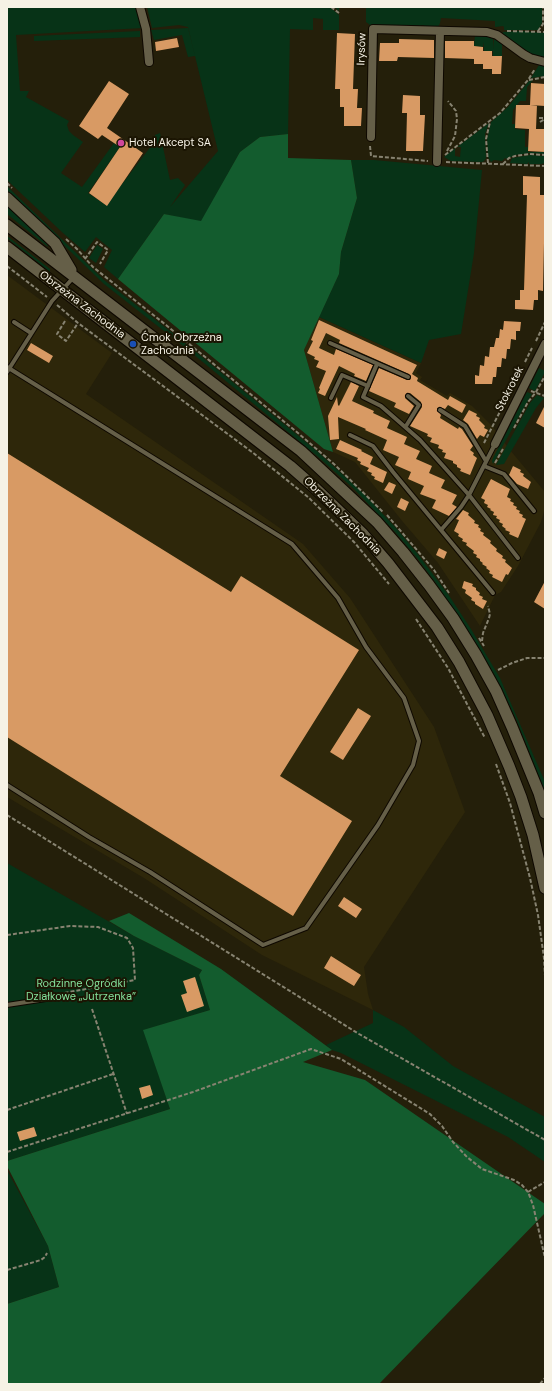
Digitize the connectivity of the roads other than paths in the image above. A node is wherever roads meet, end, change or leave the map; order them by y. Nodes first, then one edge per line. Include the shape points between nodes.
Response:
1 (140, 7) edge
2 (440, 30) junction
3 (149, 62) dead end
4 (541, 63) edge
5 (372, 137) road end
6 (437, 162) road end
7 (7, 198) edge
8 (7, 225) edge
9 (7, 247) edge
10 (75, 276) junction
11 (61, 290) junction
12 (14, 322) dead end
13 (31, 333) junction
14 (330, 343) dead end
15 (545, 344) edge
16 (377, 364) junction
17 (8, 369) edge
18 (408, 377) dead end
19 (368, 386) junction
20 (408, 396) dead end
21 (331, 398) dead end
22 (440, 410) dead end
23 (406, 426) junction
24 (350, 435) dead end
25 (495, 444) joint
26 (486, 460) junction
27 (484, 466) junction
28 (469, 495) junction
29 (534, 511) dead end
30 (441, 530) junction
31 (518, 558) dead end
32 (493, 593) dead end
33 (7, 786) edge
34 (545, 813) edge
35 (545, 888) edge
36 (59, 997) road end
37 (7, 1005) edge

1 - 3 street via 146,29
2 - 4 street, Irysów via 487,32 497,35 523,54
2 - 5 street, Irysów via 373,29
2 - 6 street
7 - 10 street via 54,243
8 - 10 street, Obrzeżna Zachodnia
9 - 11 street, Obrzeżna Zachodnia
10 - 11 lane
10 - 34 street, Obrzeżna Zachodnia via 301,451 377,522 453,618 476,655 526,759
11 - 13 lane
11 - 35 street, Obrzeżna Zachodnia via 290,466 363,534 388,563 440,633 487,714 521,797
12 - 13 lane
13 - 17 lane
14 - 16 lane
15 - 25 street, Stokrotek
16 - 18 lane
16 - 19 lane
17 - 33 lane via 292,544 338,598 366,647 404,698 419,742 413,765 378,825 306,928 263,945 150,872
19 - 21 lane via 342,375
19 - 23 lane via 363,397 381,406
20 - 23 lane via 419,405
22 - 26 lane via 465,426
23 - 28 lane
24 - 30 lane via 373,446
25 - 26 lane
26 - 27 lane
27 - 28 lane
27 - 29 lane via 504,474
28 - 30 lane
28 - 31 lane
30 - 32 lane
36 - 37 lane

